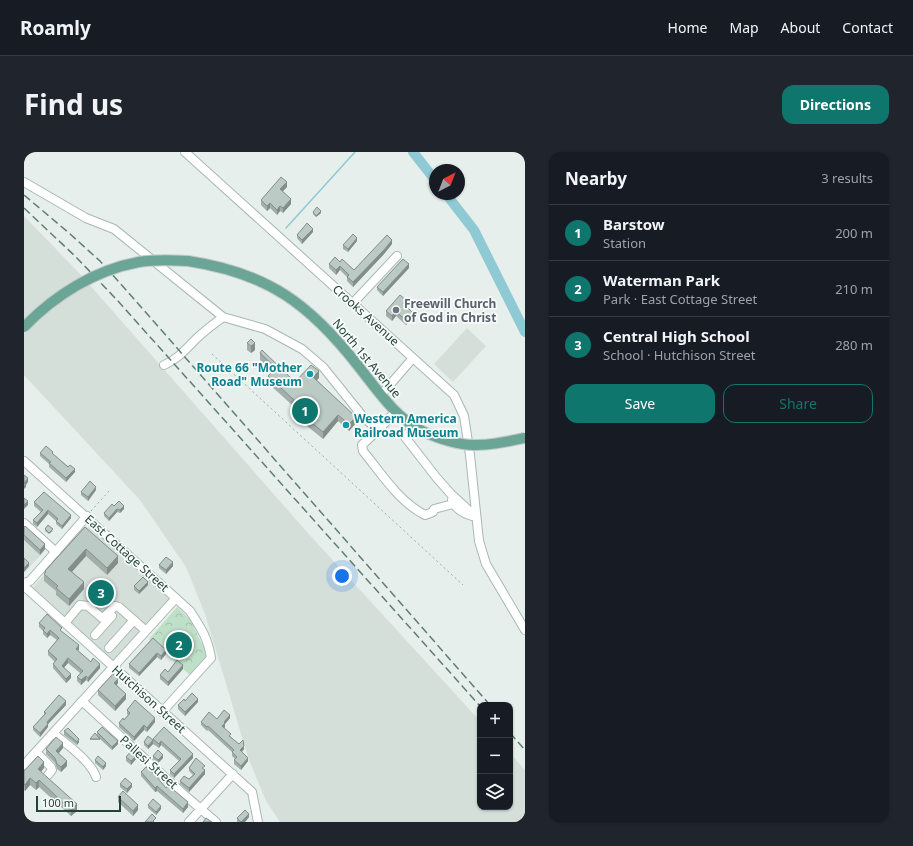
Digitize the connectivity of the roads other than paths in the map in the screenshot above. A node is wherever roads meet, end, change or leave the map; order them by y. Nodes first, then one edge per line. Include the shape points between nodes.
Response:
1 (185, 152) edge
2 (24, 182) edge
3 (397, 256) dead end
4 (353, 303) junction
5 (223, 317) junction
6 (24, 327) edge
7 (413, 358) junction
8 (164, 365) dead end
9 (381, 395) junction
10 (395, 412) junction
11 (413, 426) junction
12 (380, 428) junction
13 (525, 438) edge
14 (24, 461) edge
15 (451, 494) junction
16 (453, 504) junction
17 (87, 516) junction
18 (476, 517) junction
19 (24, 523) edge
20 (56, 552) junction
21 (24, 583) edge
22 (24, 586) edge
23 (176, 598) junction
24 (119, 607) junction
25 (134, 620) junction
26 (65, 623) junction
27 (525, 630) edge
28 (146, 631) junction
29 (95, 635) dead end
30 (109, 648) dead end
31 (113, 666) junction
32 (82, 701) junction
33 (162, 712) junction
34 (53, 734) junction
35 (36, 752) junction
36 (24, 766) edge
37 (233, 774) junction
38 (48, 775) dead end
39 (96, 777) dead end
40 (201, 808) junction
41 (189, 822) edge
42 (216, 822) edge
43 (258, 822) edge

1 - 4 street, Crooks Avenue
2 - 5 street via 86,218 114,229
3 - 4 street
4 - 7 street, Crooks Avenue
5 - 8 street via 196,338 182,354
5 - 12 street via 265,329 302,349 323,367 364,418
6 - 9 main road, North 1st Avenue, bridge via 56,298 113,268 164,260 208,264 256,278 298,303 342,345
7 - 9 street
7 - 18 street, Crooks Avenue via 454,395 464,416
9 - 10 main road, North 1st Avenue
10 - 11 main road, North 1st Avenue
10 - 12 street
11 - 13 main road, North 1st Avenue, bridge via 446,441 467,445 491,445
11 - 15 street via 405,437
12 - 16 street via 362,445 363,451 395,491 425,515 434,509
14 - 17 street, East Cottage Street
15 - 16 street
15 - 18 street
16 - 18 street via 467,515
17 - 20 street
17 - 23 street, East Cottage Street
18 - 27 street, Crooks Avenue via 478,541 486,564
19 - 20 street
20 - 21 street via 30,581
22 - 26 street, Hutchison Street
23 - 28 street
23 - 33 street, East Cottage Street via 190,611 202,630 209,644 210,658
24 - 25 street
24 - 26 street via 114,606 102,618 88,606 80,605
24 - 29 street
25 - 28 street
25 - 30 street
26 - 31 street, Hutchison Street
28 - 31 street
31 - 32 street
31 - 33 street, Hutchison Street
32 - 34 street
32 - 40 street, Pallesi Street
33 - 37 street, Hutchison Street
34 - 35 street
34 - 39 street via 88,764
35 - 36 street
35 - 38 street via 51,767
37 - 40 street
37 - 43 street, Hutchison Street via 252,792
40 - 41 street
40 - 42 street, Pallesi Street

